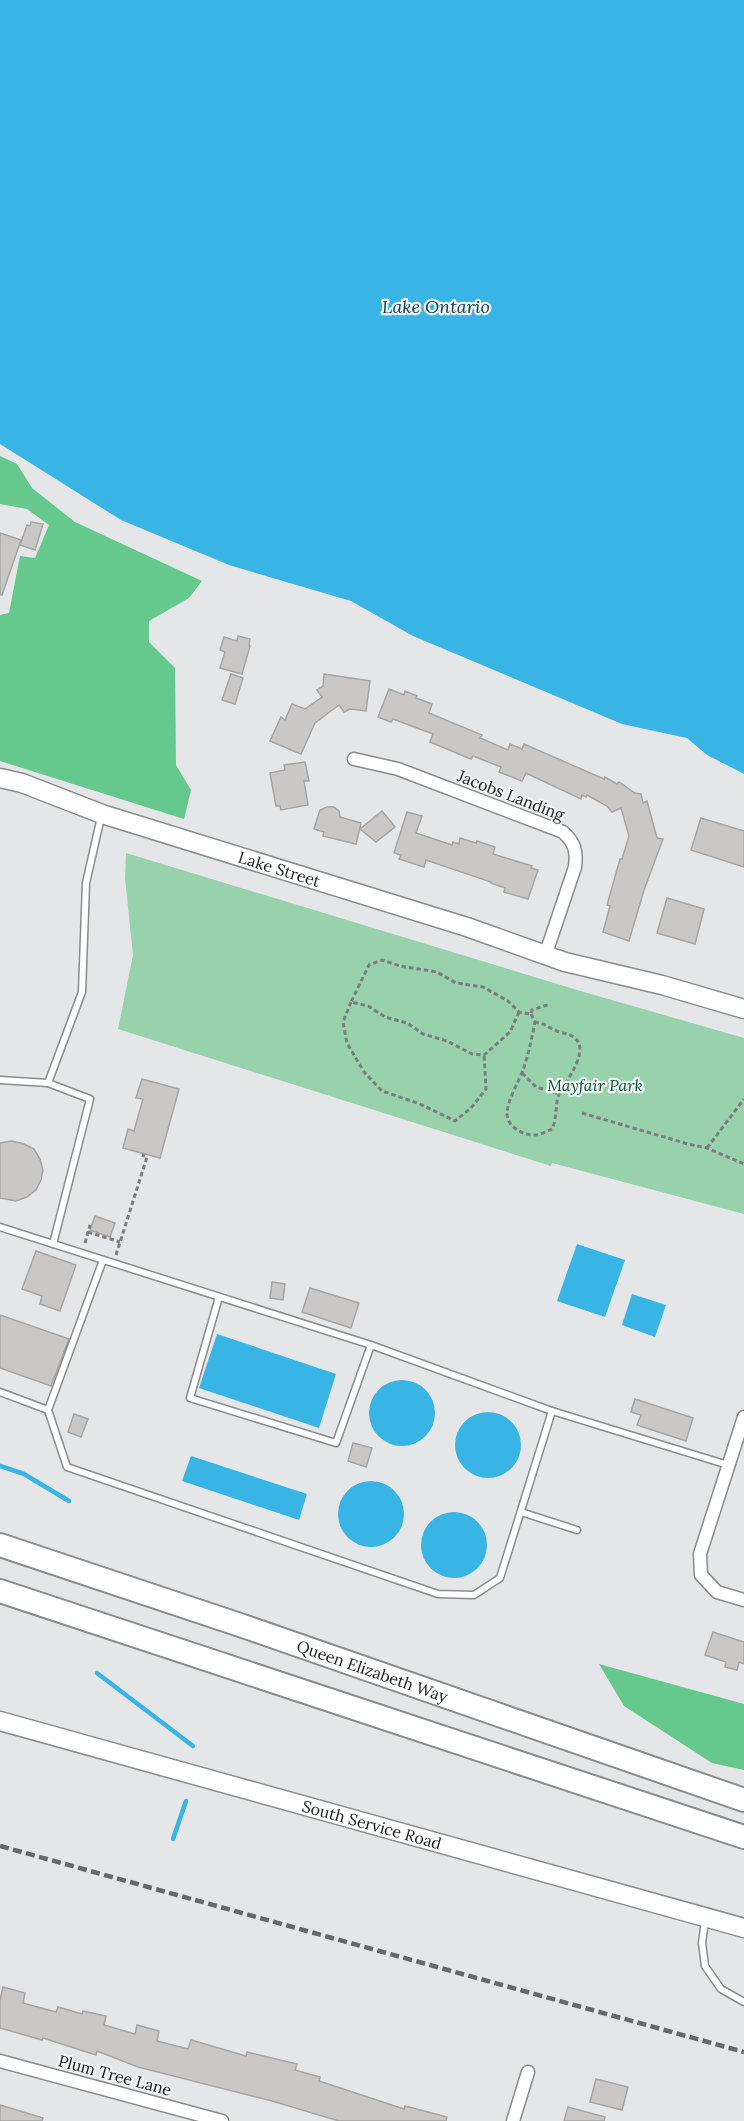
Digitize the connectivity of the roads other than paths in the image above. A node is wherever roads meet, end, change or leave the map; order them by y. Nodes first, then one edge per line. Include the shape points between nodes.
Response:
1 (354, 759) dead end
2 (0, 778) edge
3 (0, 787) edge
4 (96, 812) junction
5 (547, 951) junction
6 (744, 1009) edge
7 (0, 1080) edge
8 (48, 1083) junction
9 (0, 1227) edge
10 (52, 1244) junction
11 (103, 1260) junction
12 (219, 1297) junction
13 (371, 1345) junction
14 (0, 1392) edge
15 (48, 1410) junction
16 (552, 1411) junction
17 (744, 1418) edge
18 (728, 1465) junction
19 (521, 1512) junction
20 (577, 1530) dead end
21 (0, 1545) edge
22 (0, 1591) edge
23 (744, 1600) edge
24 (0, 1721) edge
25 (744, 1800) edge
26 (744, 1837) edge
27 (705, 1917) junction
28 (744, 1928) edge
29 (744, 2002) edge
30 (0, 2061) edge
31 (528, 2072) dead end
32 (222, 2121) edge
33 (513, 2121) edge

1 - 5 street, Jacobs Landing via 398,769 563,832 577,853 576,867
2 - 4 street, Lake Street
3 - 4 street, Lake Street
4 - 5 street, Lake Street
4 - 8 lane via 86,883 82,992
5 - 6 street, Lake Street
7 - 8 lane
8 - 10 lane via 90,1100
9 - 10 lane
10 - 11 lane
11 - 12 lane
11 - 15 lane
12 - 13 lane
12 - 13 lane via 190,1398 336,1443
13 - 16 lane
14 - 15 lane
15 - 19 lane via 67,1467 438,1594 474,1595 500,1578
16 - 18 lane
16 - 19 lane
17 - 18 street
18 - 23 street via 700,1554 701,1575 717,1592
19 - 20 lane
21 - 25 highway, Queen Elizabeth Way
22 - 26 highway
24 - 27 street, South Service Road
27 - 28 street, South Service Road
27 - 29 lane via 705,1966 721,1989
30 - 32 street, Plum Tree Lane
31 - 33 street

